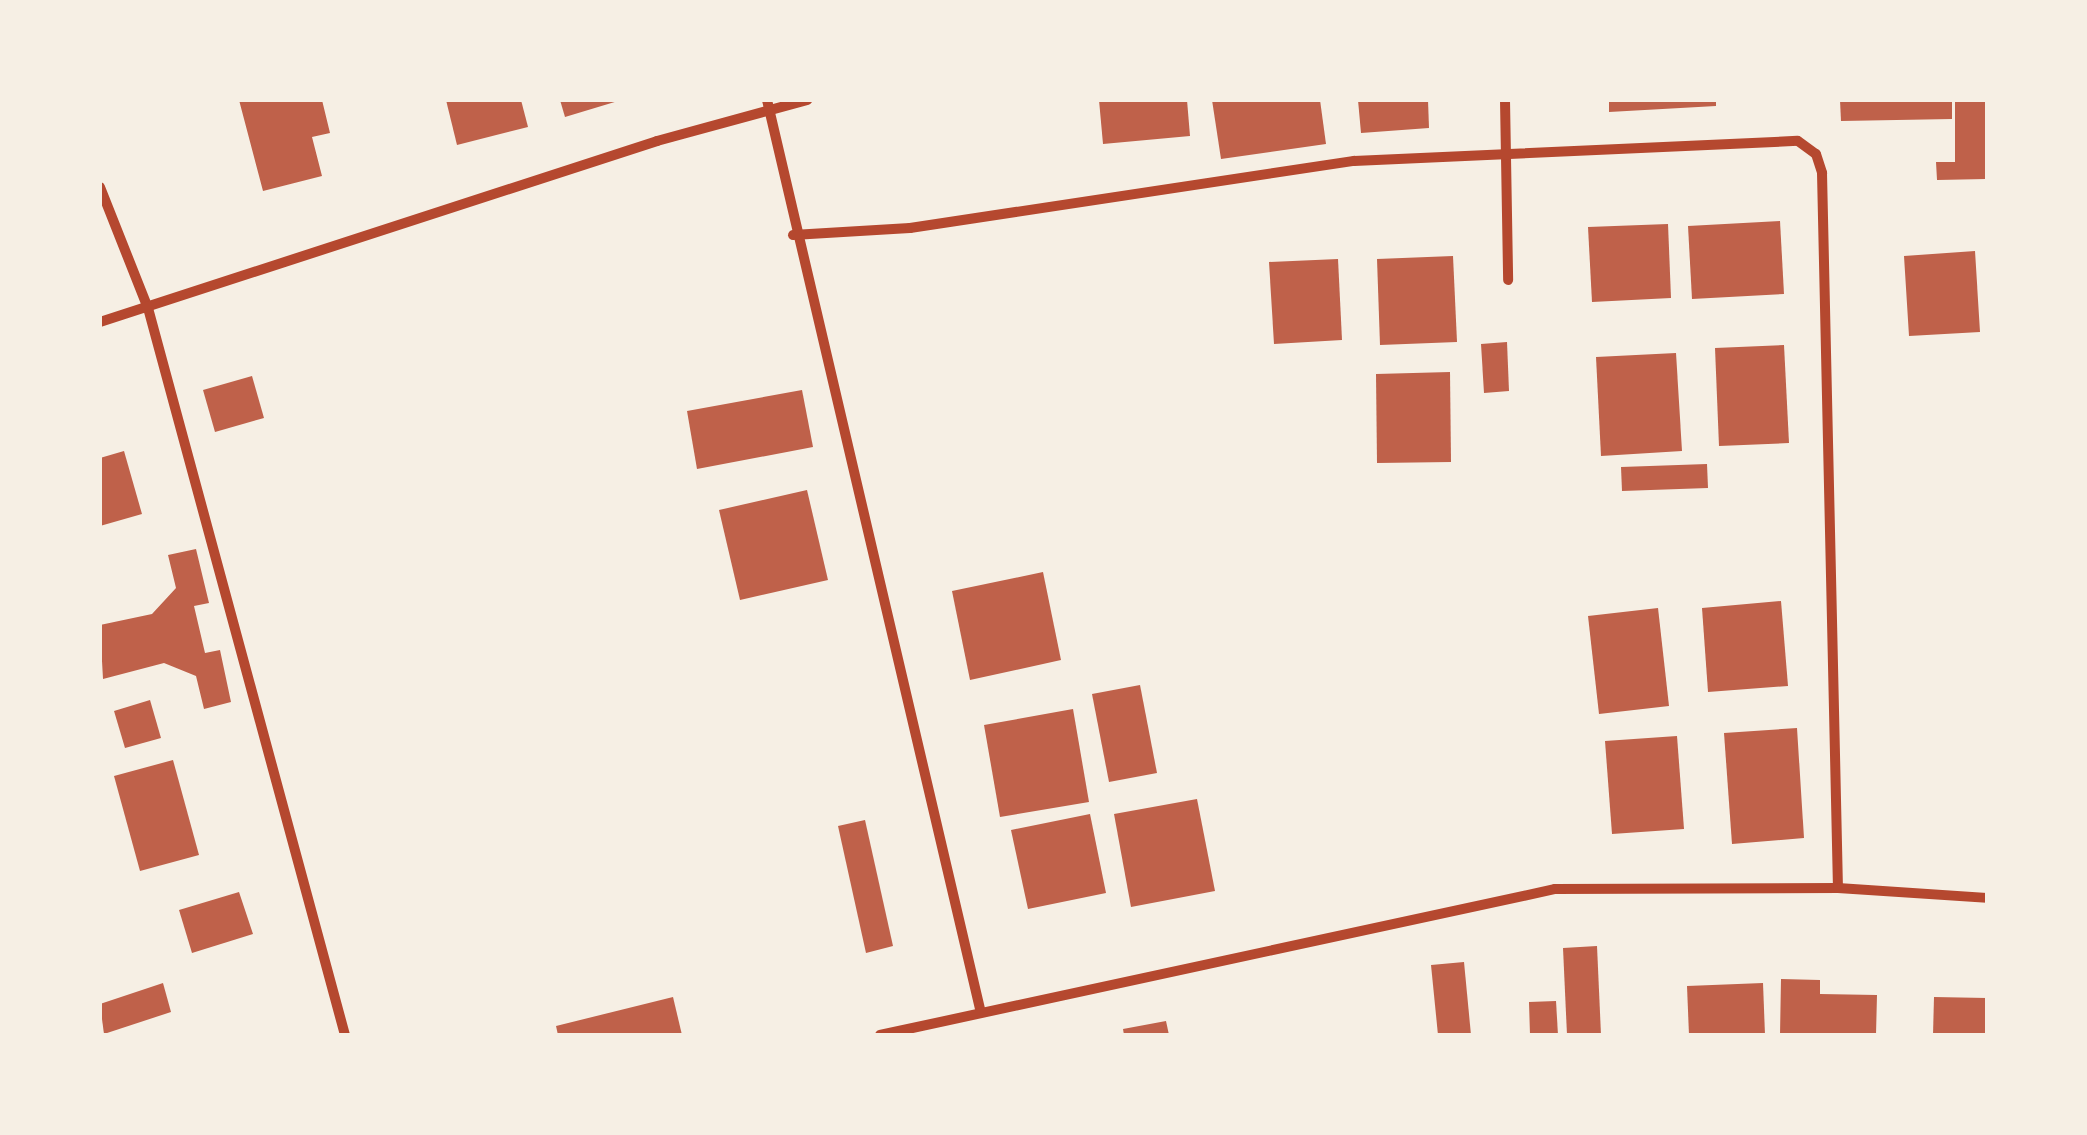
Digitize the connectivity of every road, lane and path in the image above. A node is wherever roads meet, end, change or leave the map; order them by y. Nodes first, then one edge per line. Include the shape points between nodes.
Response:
1 (767, 100) edge
2 (807, 100) edge
3 (1505, 100) edge
4 (769, 113) junction
5 (1506, 150) junction
6 (100, 188) edge
7 (793, 235) junction
8 (1508, 280) dead end
9 (148, 308) junction
10 (100, 322) edge
11 (1838, 888) junction
12 (1987, 898) edge
13 (980, 1009) junction
14 (345, 1035) edge
15 (880, 1035) edge

1 - 4 street
2 - 4 street
3 - 5 street
4 - 7 street
4 - 9 street via 657,140
5 - 7 street via 1354,161 910,228
5 - 8 street
5 - 11 street via 1777,140 1798,141 1816,154 1822,174
6 - 9 street
7 - 13 street
9 - 10 street
9 - 14 street
11 - 12 street
11 - 13 street via 1555,889
13 - 15 street

